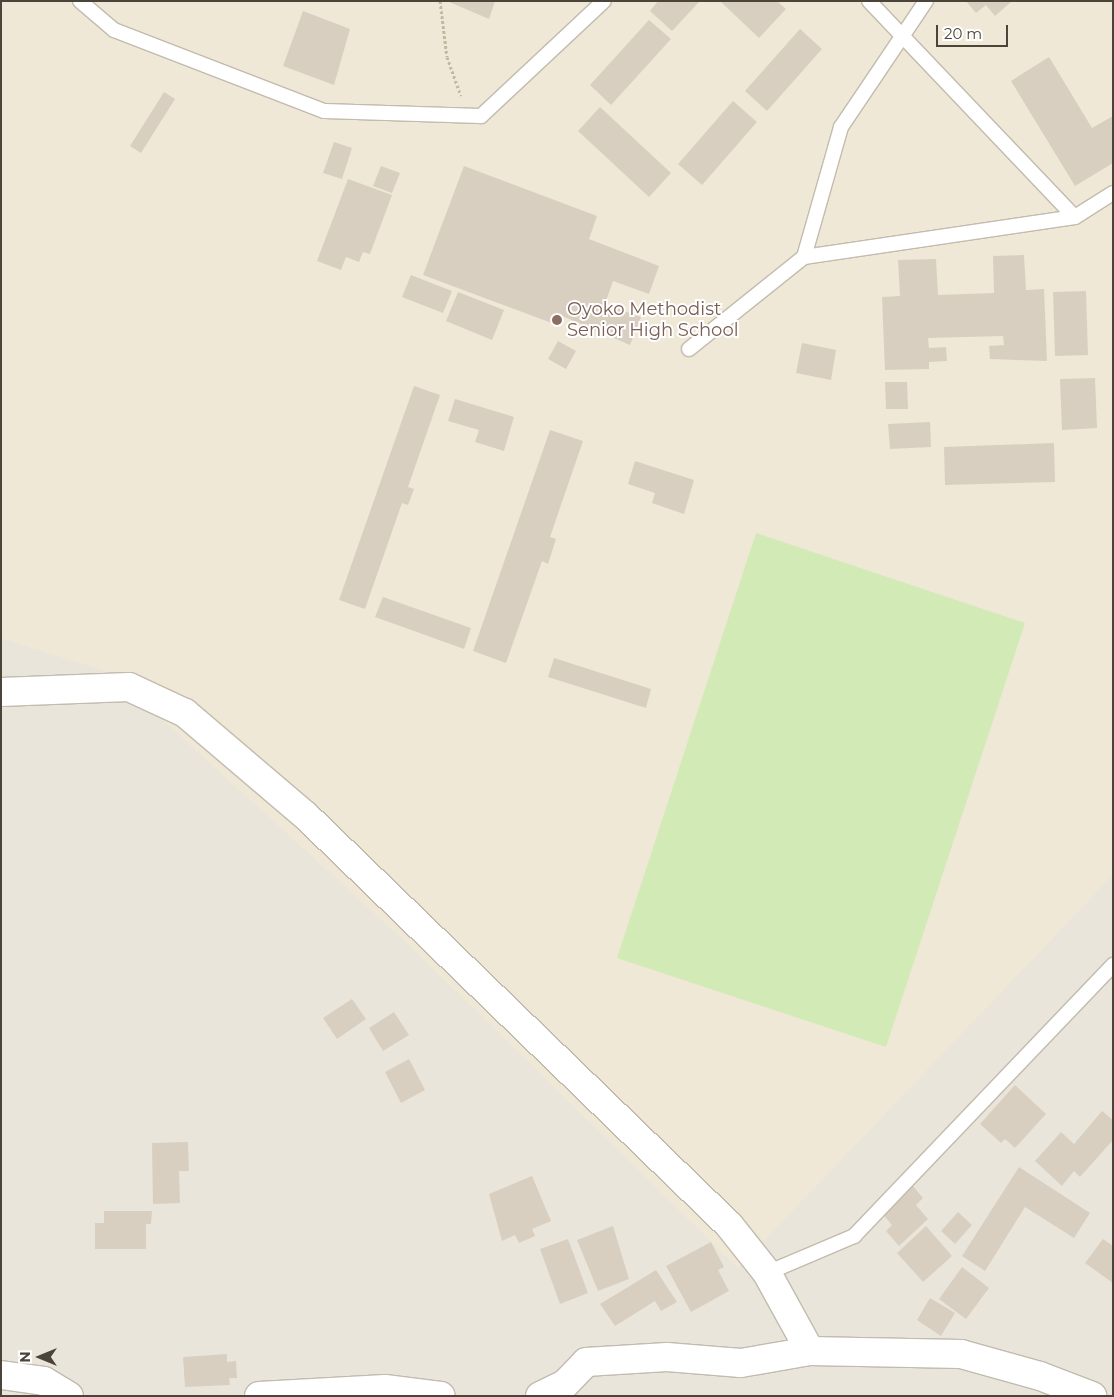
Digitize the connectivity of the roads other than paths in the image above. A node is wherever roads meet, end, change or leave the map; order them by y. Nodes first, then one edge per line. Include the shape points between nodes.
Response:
1 (80, 1) edge
2 (604, 1) edge
3 (869, 1) edge
4 (926, 1) edge
5 (900, 37) junction
6 (1113, 193) edge
7 (1075, 217) junction
8 (804, 257) junction
9 (689, 349) dead end
10 (1, 692) edge
11 (1113, 966) edge
12 (767, 1273) junction
13 (810, 1351) junction
14 (1, 1375) edge
15 (69, 1396) edge
16 (259, 1396) edge
17 (441, 1396) edge
18 (540, 1396) edge
19 (1092, 1396) edge

1 - 2 lane via 114,30 324,111 481,116
3 - 5 lane
4 - 5 lane
5 - 7 lane
5 - 8 lane via 841,127
6 - 7 lane
7 - 8 lane
8 - 9 lane
10 - 12 street via 129,687 186,713 305,816 507,1008 729,1225
11 - 12 lane via 854,1236
12 - 13 street
13 - 18 street via 741,1363 667,1357 586,1362 564,1384
13 - 19 street via 961,1354 1040,1376
14 - 15 street via 44,1381
16 - 17 street via 385,1389

